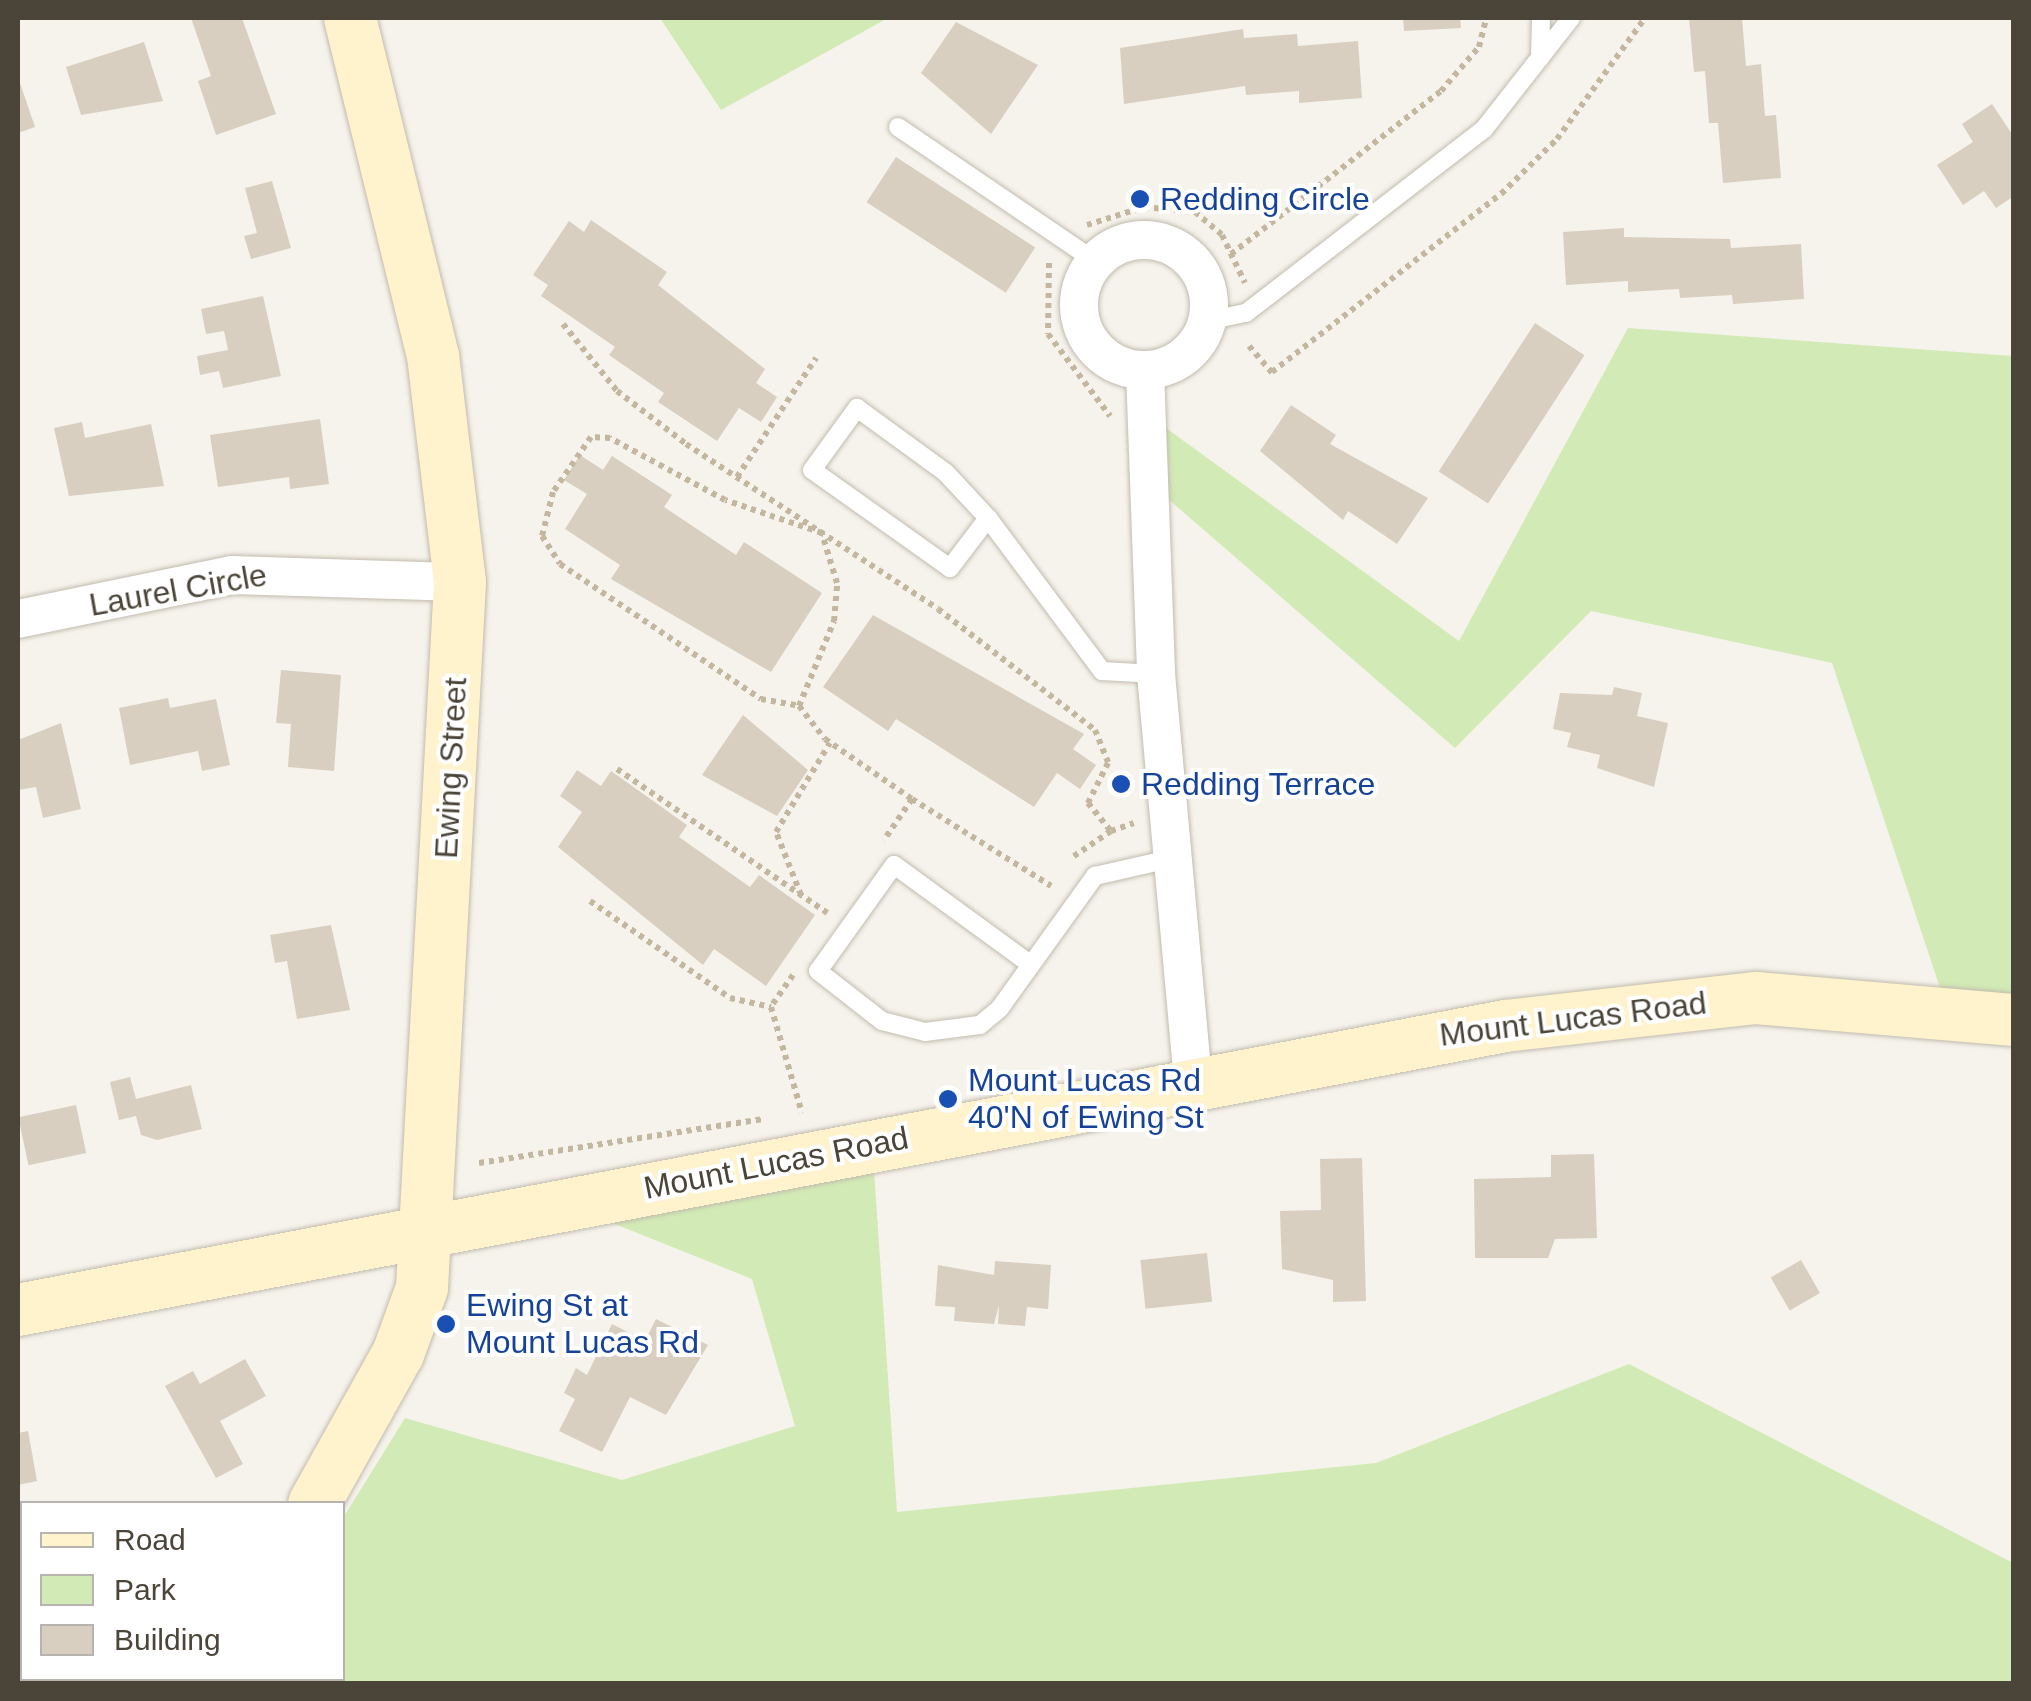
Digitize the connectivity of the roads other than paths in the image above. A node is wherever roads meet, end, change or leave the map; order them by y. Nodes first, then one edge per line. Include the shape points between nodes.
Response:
1 (350, 18) edge
2 (1541, 18) edge
3 (1572, 18) edge
4 (1540, 59) junction
5 (898, 126) dead end
6 (1091, 244) junction
7 (1207, 321) junction
8 (1145, 370) junction
9 (988, 518) junction
10 (460, 582) junction
11 (18, 619) edge
12 (1156, 674) junction
13 (1174, 858) junction
14 (1030, 964) junction
15 (2014, 1020) edge
16 (1193, 1082) junction
17 (431, 1229) junction
18 (18, 1310) edge
19 (316, 1501) edge

1 - 10 street, Ewing Street via 433,356
2 - 4 lane
3 - 4 lane
4 - 7 lane via 1484,129 1246,313
5 - 6 lane
6 - 7 street via 1175,248 1205,282
6 - 8 street via 1080,296 1090,341 1120,366
7 - 8 street via 1190,352
8 - 12 street
9 - 9 lane via 946,473 857,408 812,470 950,568
9 - 12 lane via 1102,671
10 - 11 street, Laurel Circle via 233,575
10 - 17 street, Ewing Street
12 - 13 street
13 - 14 lane via 1095,876
13 - 16 street
14 - 14 lane via 1000,1008 954,1032 882,1020 818,971 894,865
15 - 16 street, Mount Lucas Road via 1756,998 1505,1026
16 - 17 street, Mount Lucas Road
17 - 18 street, Mount Lucas Road
17 - 19 street, Ewing Street via 398,1354

